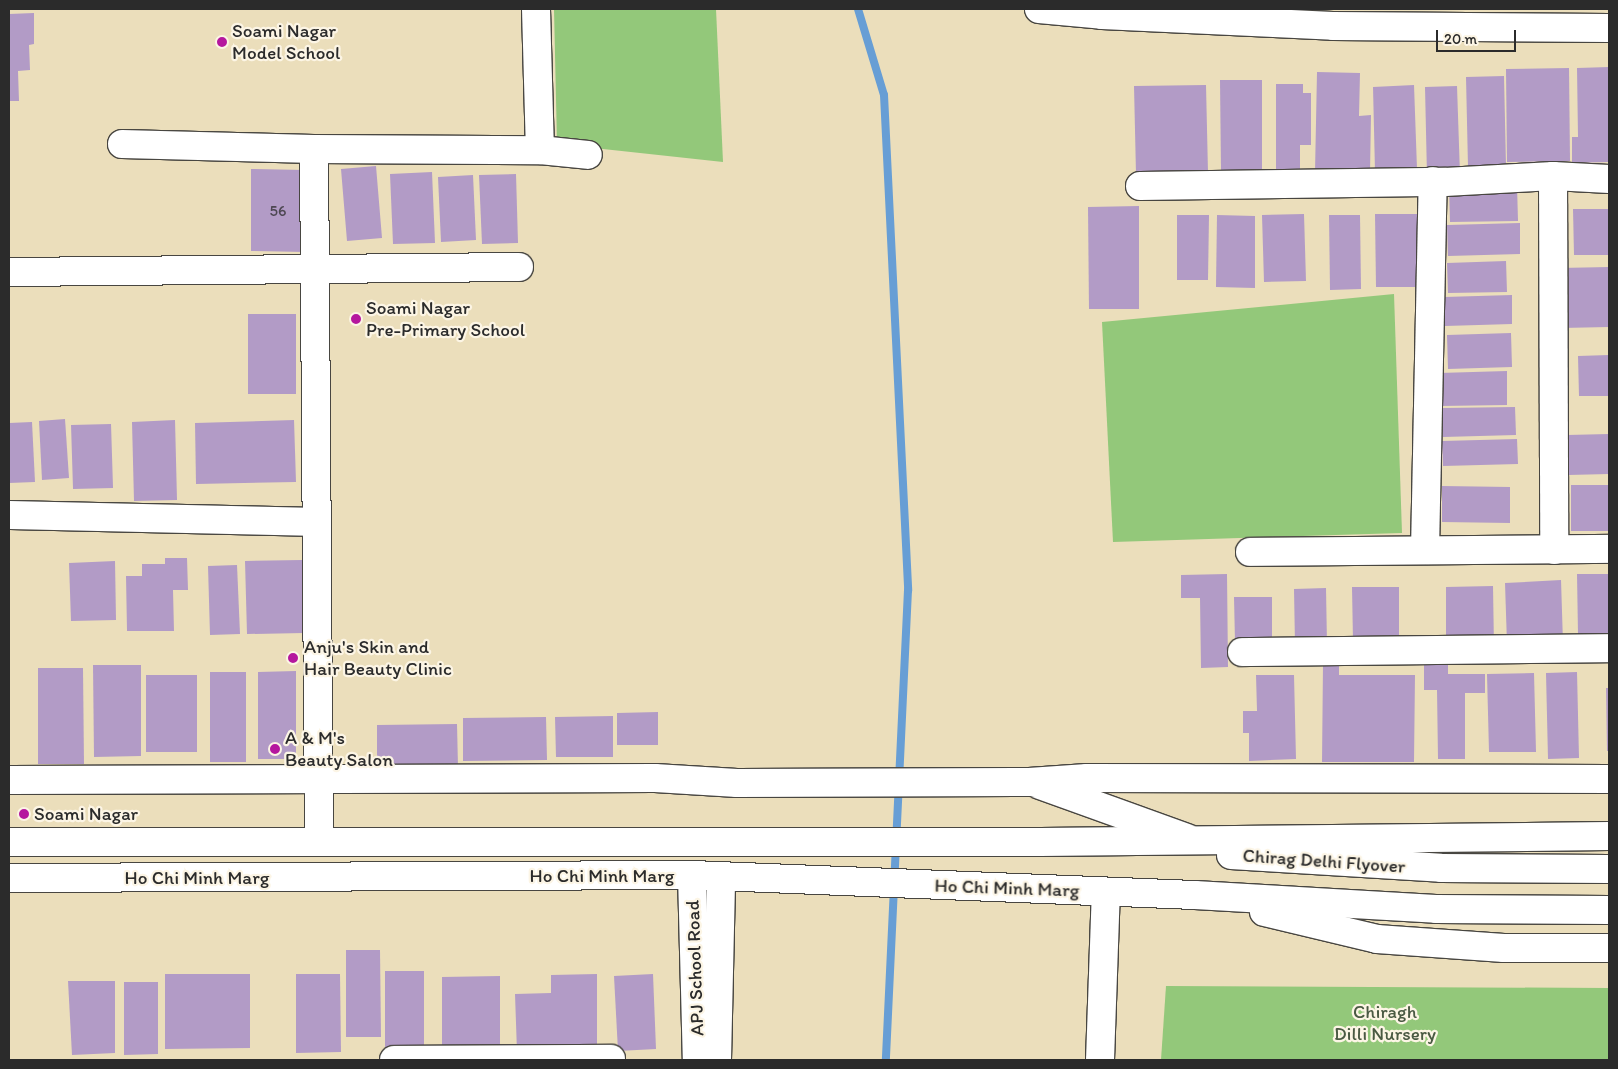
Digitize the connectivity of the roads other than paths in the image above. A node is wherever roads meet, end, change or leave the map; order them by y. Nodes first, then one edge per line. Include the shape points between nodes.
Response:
1 (536, 9) edge
2 (1039, 9) edge
3 (1334, 17) edge
4 (1609, 28) edge
5 (122, 144) dead end
6 (314, 149) junction
7 (540, 150) junction
8 (588, 155) dead end
9 (1553, 176) junction
10 (1609, 179) edge
11 (1433, 181) junction
12 (1140, 186) dead end
13 (519, 267) dead end
14 (314, 269) junction
15 (9, 272) edge
16 (9, 515) edge
17 (316, 522) junction
18 (1609, 548) edge
19 (1425, 550) junction
20 (1554, 550) junction
21 (1250, 552) dead end
22 (1609, 648) edge
23 (1242, 652) dead end
24 (1609, 779) edge
25 (9, 780) edge
26 (318, 780) junction
27 (1029, 782) junction
28 (1609, 836) edge
29 (1187, 838) junction
30 (319, 841) junction
31 (9, 842) edge
32 (1040, 842) junction
33 (1609, 869) edge
34 (692, 875) junction
35 (721, 877) junction
36 (9, 878) edge
37 (1106, 892) junction
38 (1195, 895) junction
39 (1609, 910) edge
40 (1609, 948) edge
41 (611, 1059) dead end
42 (394, 1060) edge
43 (697, 1060) edge
44 (717, 1060) edge
45 (1100, 1060) edge

1 - 7 street
2 - 3 street via 1102,15
3 - 4 street
5 - 6 street
6 - 7 street
6 - 14 street
7 - 8 street
9 - 10 street
9 - 11 street
9 - 20 street
11 - 12 street
11 - 19 street
13 - 14 street
14 - 15 street
14 - 17 street
16 - 17 street
17 - 26 street
18 - 20 street
19 - 20 street
19 - 21 street
22 - 23 street
24 - 27 street via 1087,778
25 - 26 street
26 - 27 street via 655,778 737,783
26 - 30 street
27 - 29 street
28 - 29 street
29 - 32 street
30 - 31 street, Ho Chi Minh Marg
30 - 32 street, Ho Chi Minh Marg
32 - 33 street, Chirag Delhi Flyover via 1441,868
34 - 35 street, Ho Chi Minh Marg
34 - 36 street, Ho Chi Minh Marg
34 - 43 street, APJ School Road
35 - 37 street, Ho Chi Minh Marg
35 - 44 street
37 - 38 street, Ho Chi Minh Marg
37 - 45 street
38 - 39 street via 1436,909
38 - 40 street via 1377,939 1504,948
41 - 42 street

